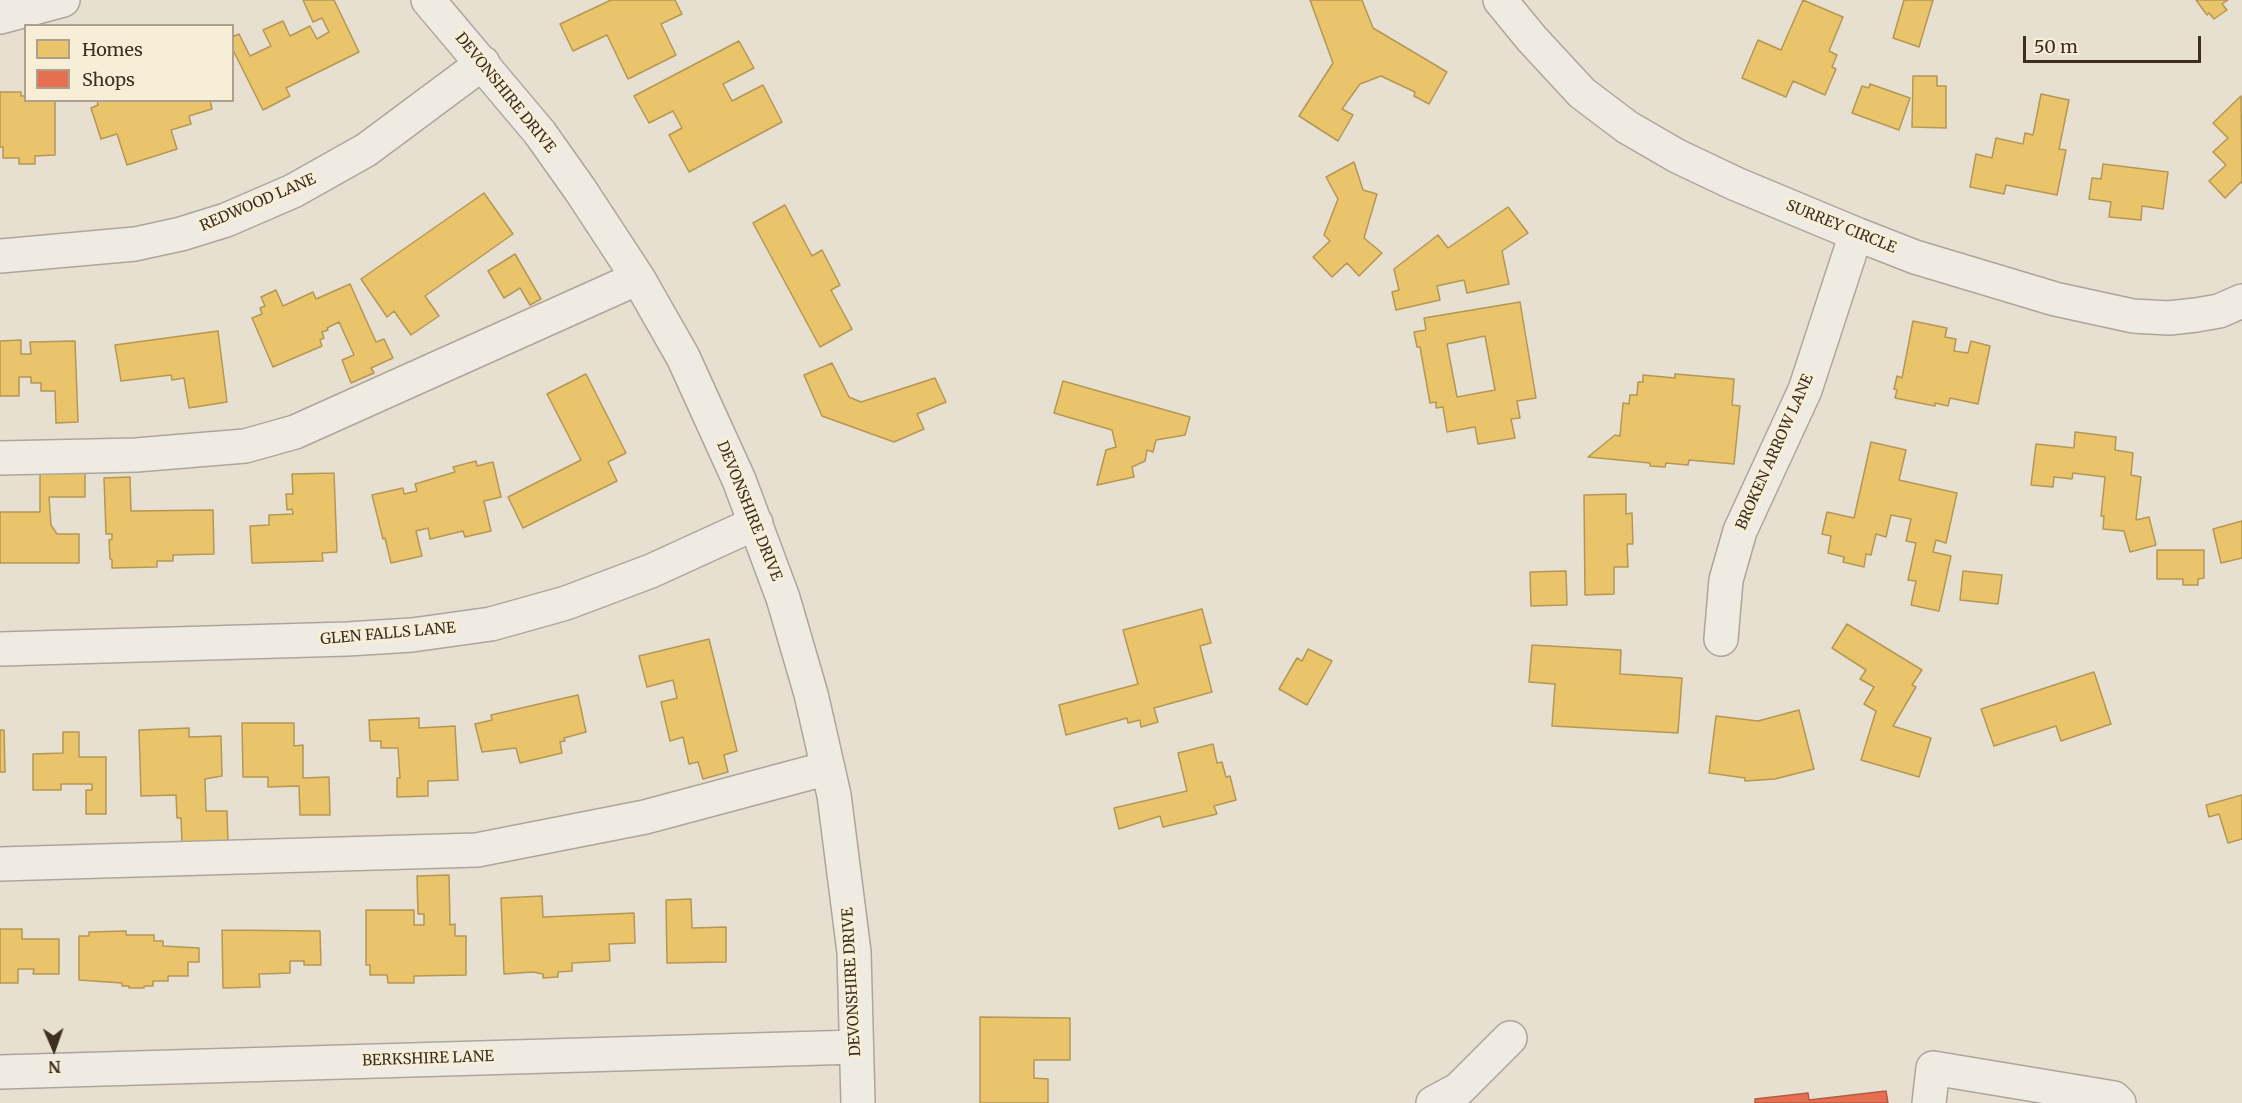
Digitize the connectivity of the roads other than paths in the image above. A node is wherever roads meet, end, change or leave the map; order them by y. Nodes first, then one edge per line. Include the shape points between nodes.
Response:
1 (63, 0) edge
2 (428, 0) edge
3 (1500, 0) edge
4 (0, 17) edge
5 (483, 63) junction
6 (1856, 234) junction
7 (0, 256) edge
8 (638, 278) junction
9 (2242, 301) edge
10 (0, 458) edge
11 (756, 523) junction
12 (1721, 639) dead end
13 (0, 650) edge
14 (828, 768) junction
15 (0, 864) edge
16 (1510, 1038) dead end
17 (856, 1047) junction
18 (0, 1072) edge
19 (858, 1103) edge
20 (1433, 1103) edge
21 (1929, 1103) edge
22 (2119, 1103) edge

1 - 4 street
2 - 5 street, DEVONSHIRE DRIVE
3 - 6 street, SURREY CIRCLE via 1582,93 1627,127 1736,184
5 - 7 street, REDWOOD LANE via 366,150 293,191 226,220 135,244
5 - 8 street, DEVONSHIRE DRIVE via 547,143
6 - 9 street, SURREY CIRCLE via 1915,257 2055,299 2133,316 2196,315
6 - 12 street, BROKEN ARROW LANE via 1805,390 1740,531 1726,580
8 - 10 street via 295,432 245,446 136,455
8 - 11 street, DEVONSHIRE DRIVE via 682,357
11 - 13 street, GLEN FALLS LANE via 641,575 566,603 491,624 347,639
11 - 14 street, DEVONSHIRE DRIVE via 811,694
14 - 15 street via 645,817 477,849
14 - 17 street, DEVONSHIRE DRIVE via 854,952
16 - 20 street via 1459,1089
17 - 18 street, BERKSHIRE LANE
17 - 19 street, DEVONSHIRE DRIVE
21 - 22 street via 1933,1068 2114,1098

